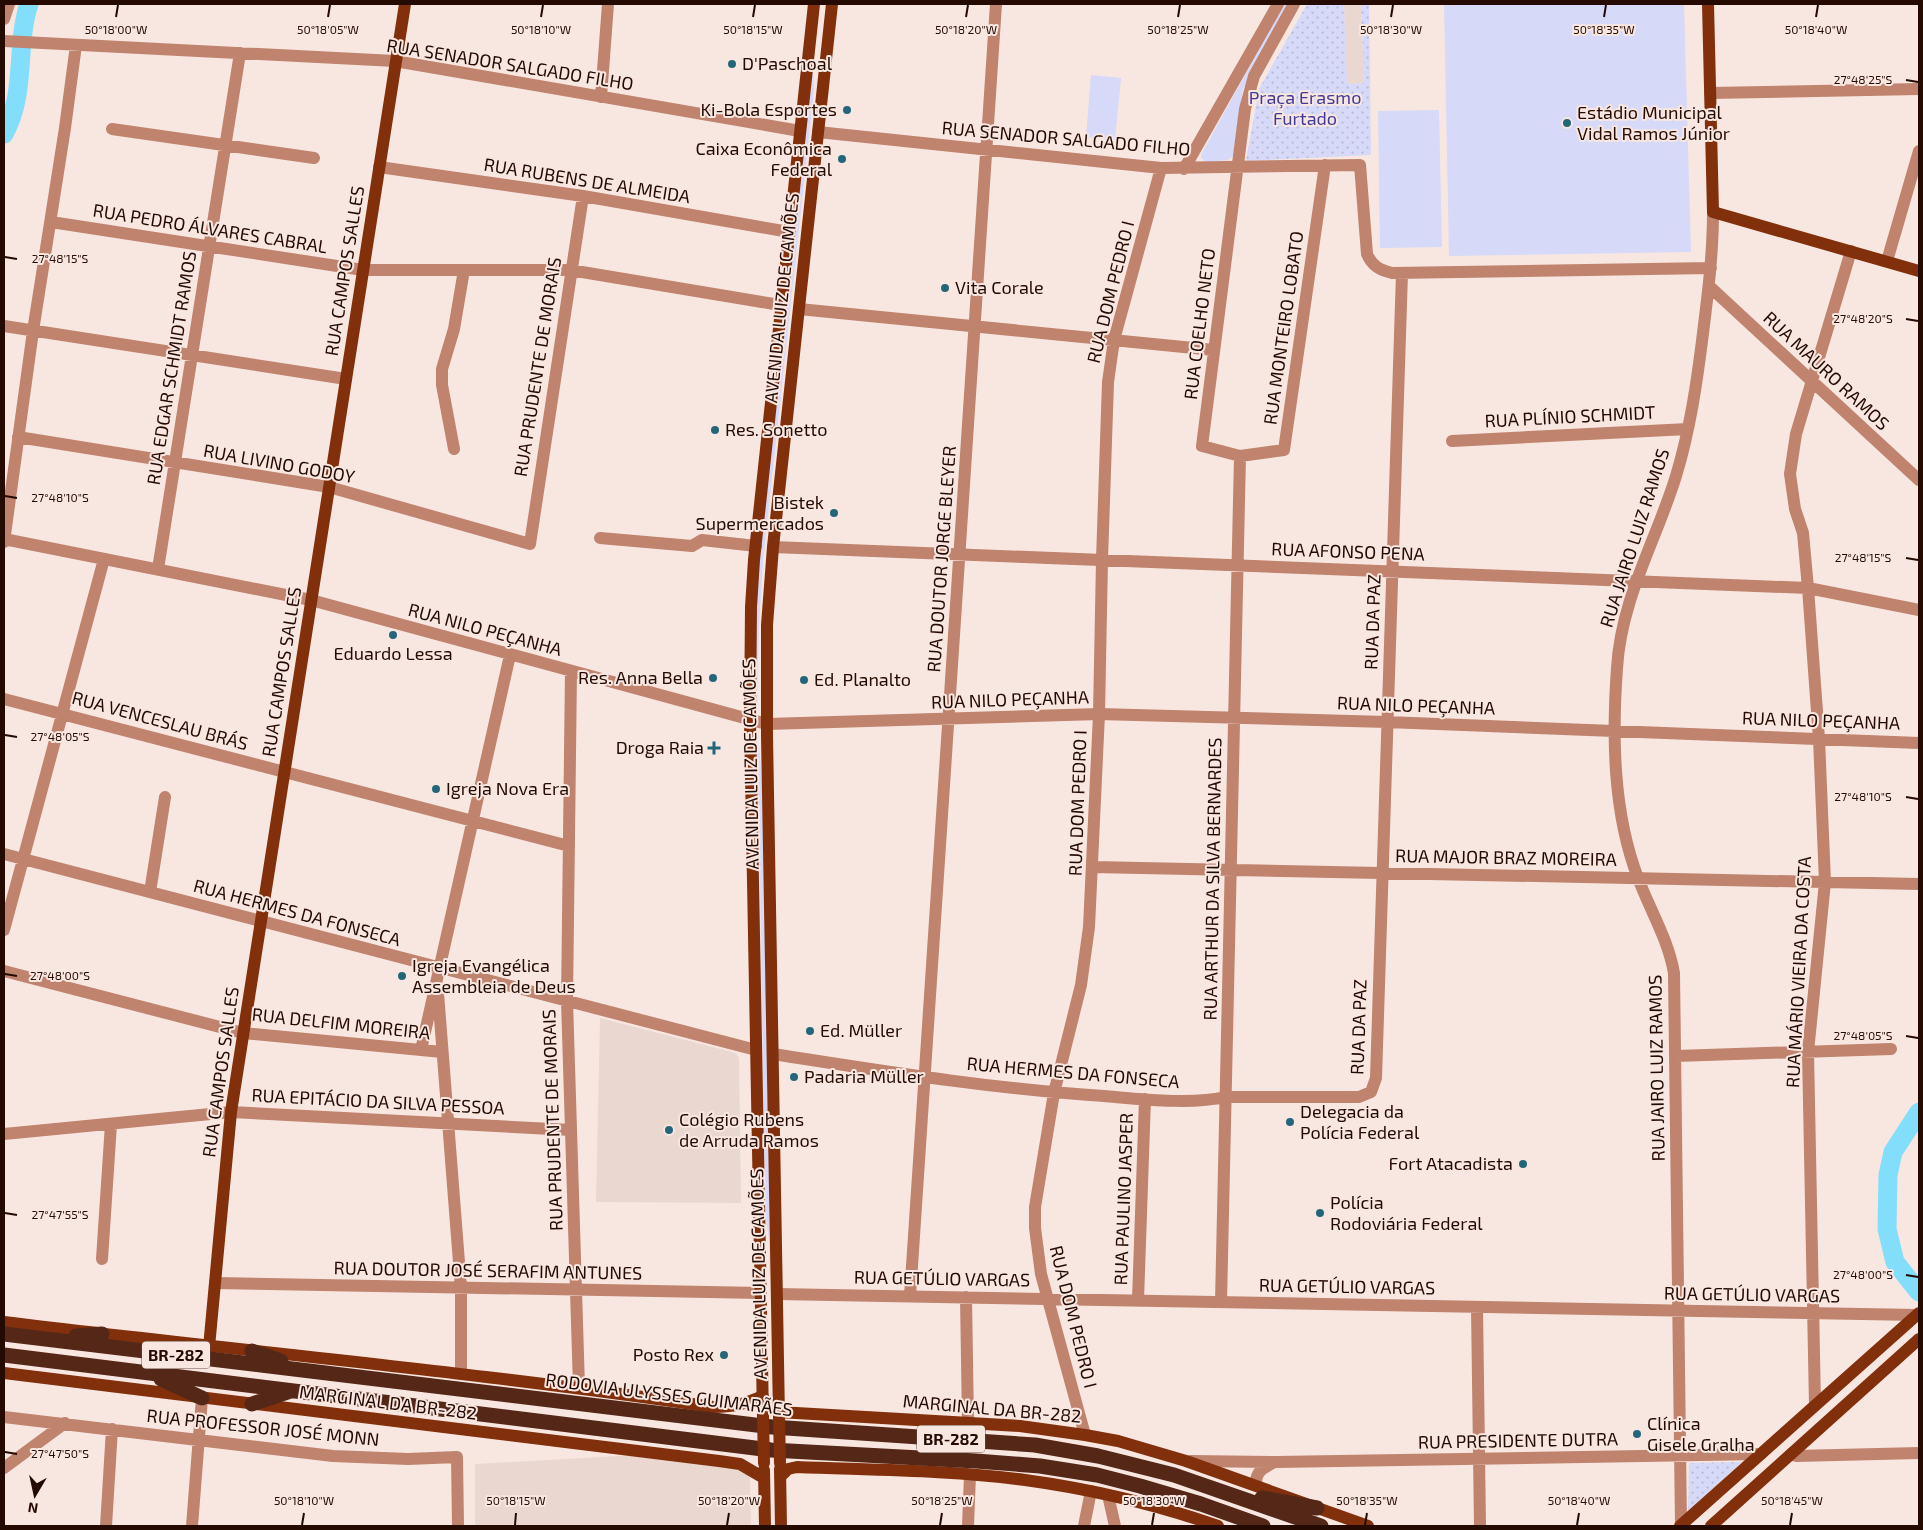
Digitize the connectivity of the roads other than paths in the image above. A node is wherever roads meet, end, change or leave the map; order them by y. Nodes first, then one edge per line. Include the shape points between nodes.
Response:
1 (10, 4) edge
2 (404, 4) edge
3 (608, 4) edge
4 (814, 4) edge
5 (832, 4) edge
6 (996, 4) edge
7 (1278, 4) edge
8 (1294, 4) edge
9 (1708, 4) edge
10 (4, 19) edge
11 (5, 41) edge
12 (76, 45) junction
13 (240, 53) junction
14 (396, 61) junction
15 (1919, 89) edge
16 (1710, 93) junction
17 (601, 97) junction
18 (112, 129) dead end
19 (800, 131) junction
20 (818, 132) junction
21 (226, 145) junction
22 (986, 150) junction
23 (1919, 151) edge
24 (314, 158) dead end
25 (1325, 165) junction
26 (379, 167) junction
27 (1161, 168) junction
28 (1238, 168) junction
29 (1184, 169) junction
30 (583, 196) junction
31 (1713, 212) junction
32 (51, 222) junction
33 (789, 232) junction
34 (209, 247) junction
35 (1851, 251) junction
36 (1887, 261) junction
37 (1711, 268) junction
38 (363, 270) junction
39 (464, 270) junction
40 (570, 270) junction
41 (1919, 271) edge
42 (1402, 273) junction
43 (1709, 286) junction
44 (780, 306) junction
45 (799, 309) junction
46 (4, 326) edge
47 (974, 326) junction
48 (33, 331) junction
49 (1114, 340) junction
50 (1214, 350) junction
51 (192, 355) junction
52 (346, 379) junction
53 (1811, 381) junction
54 (1688, 429) junction
55 (18, 438) junction
56 (1452, 441) dead end
57 (454, 449) dead end
58 (1240, 456) junction
59 (175, 463) junction
60 (1919, 480) edge
61 (329, 487) junction
62 (600, 538) dead end
63 (4, 540) edge
64 (530, 544) joint
65 (756, 546) junction
66 (773, 547) junction
67 (960, 554) junction
68 (104, 559) junction
69 (1102, 560) junction
70 (1237, 565) junction
71 (158, 569) junction
72 (1392, 571) junction
73 (1636, 581) junction
74 (1808, 588) junction
75 (311, 600) junction
76 (1919, 610) edge
77 (510, 655) junction
78 (571, 671) junction
79 (4, 699) edge
80 (62, 714) junction
81 (1099, 714) junction
82 (1234, 718) junction
83 (949, 719) junction
84 (750, 721) junction
85 (1387, 722) junction
86 (767, 724) junction
87 (1616, 731) junction
88 (1819, 739) junction
89 (1919, 743) edge
90 (284, 772) junction
91 (165, 797) dead end
92 (473, 821) junction
93 (569, 846) junction
94 (4, 854) edge
95 (23, 859) junction
96 (1093, 867) junction
97 (1230, 870) junction
98 (1383, 873) junction
99 (1638, 878) junction
100 (1825, 882) junction
101 (1919, 884) edge
102 (150, 892) junction
103 (261, 921) junction
104 (4, 930) edge
105 (440, 968) junction
106 (4, 971) edge
107 (436, 981) junction
108 (567, 1000) junction
109 (244, 1033) junction
110 (1891, 1049) dead end
111 (421, 1050) junction
112 (756, 1050) junction
113 (442, 1052) junction
114 (1808, 1052) junction
115 (773, 1054) junction
116 (1676, 1056) junction
117 (925, 1078) junction
118 (1371, 1092) joint
119 (1054, 1093) junction
120 (1225, 1097) junction
121 (1145, 1099) junction
122 (231, 1112) junction
123 (448, 1123) junction
124 (111, 1124) junction
125 (571, 1130) junction
126 (4, 1134) edge
127 (102, 1259) dead end
128 (215, 1283) junction
129 (461, 1288) junction
130 (576, 1290) junction
131 (761, 1293) junction
132 (777, 1294) junction
133 (910, 1296) junction
134 (966, 1297) junction
135 (1048, 1299) junction
136 (1138, 1300) junction
137 (1220, 1302) junction
138 (1477, 1307) junction
139 (1679, 1311) junction
140 (1814, 1313) junction
141 (1918, 1314) edge
142 (4, 1322) edge
143 (4, 1334) edge
144 (102, 1334) junction
145 (41, 1338) junction
146 (1919, 1339) edge
147 (209, 1347) junction
148 (252, 1351) junction
149 (4, 1354) edge
150 (311, 1371) junction
151 (4, 1373) edge
152 (149, 1373) junction
153 (461, 1373) junction
154 (579, 1387) junction
155 (293, 1391) junction
156 (763, 1396) junction
157 (202, 1398) junction
158 (252, 1404) junction
159 (1816, 1405) junction
160 (779, 1414) junction
161 (4, 1417) edge
162 (65, 1423) junction
163 (968, 1423) junction
164 (112, 1429) junction
165 (1085, 1435) junction
166 (199, 1440) junction
167 (1919, 1453) edge
168 (1760, 1454) junction
169 (1792, 1454) junction
170 (1680, 1456) junction
171 (1480, 1459) junction
172 (1186, 1461) junction
173 (1276, 1462) junction
174 (4, 1468) edge
175 (970, 1475) junction
176 (780, 1477) junction
177 (764, 1478) junction
178 (1256, 1485) junction
179 (1091, 1491) junction
180 (1108, 1495) junction
181 (1238, 1496) junction
182 (1317, 1508) junction
183 (1251, 1523) edge
184 (106, 1526) edge
185 (192, 1526) edge
186 (458, 1526) edge
187 (765, 1526) edge
188 (781, 1526) edge
189 (968, 1526) edge
190 (1084, 1526) edge
191 (1115, 1526) edge
192 (1218, 1526) edge
193 (1263, 1526) edge
194 (1321, 1526) edge
195 (1368, 1526) edge
196 (1480, 1526) edge
197 (1681, 1526) edge
198 (1712, 1526) edge

1 - 10 street
2 - 14 main road, RUA CAMPOS SALLES
3 - 17 street
4 - 19 main road, AVENIDA LUIZ DE CAMÕES
5 - 20 main road, AVENIDA LUIZ DE CAMÕES
6 - 22 street, RUA DOUTOR JORGE BLEYER
7 - 29 street
8 - 28 street, RUA COELHO NETO via 1250,87
9 - 16 main road, RUA JAIRO LUIZ RAMOS
11 - 12 street, RUA SENADOR SALGADO FILHO
12 - 13 street, RUA SENADOR SALGADO FILHO
12 - 32 street
13 - 14 street, RUA SENADOR SALGADO FILHO
13 - 21 street, RUA EDGAR SCHMIDT RAMOS
14 - 17 street, RUA SENADOR SALGADO FILHO
14 - 26 main road, RUA CAMPOS SALLES
15 - 16 street
16 - 31 main road, RUA JAIRO LUIZ RAMOS
17 - 19 street, RUA SENADOR SALGADO FILHO
18 - 21 street
19 - 33 main road, AVENIDA LUIZ DE CAMÕES
20 - 22 street, RUA SENADOR SALGADO FILHO
20 - 45 main road, AVENIDA LUIZ DE CAMÕES
21 - 24 street
21 - 34 street, RUA EDGAR SCHMIDT RAMOS
22 - 27 street, RUA SENADOR SALGADO FILHO
22 - 47 street, RUA DOUTOR JORGE BLEYER
23 - 36 street
25 - 28 street, RUA SENADOR SALGADO FILHO
25 - 42 street, RUA SENADOR SALGADO FILHO via 1360,164 1370,262 1385,271
25 - 58 street, RUA MONTEIRO LOBATO via 1284,450
26 - 30 street, RUA RUBENS DE ALMEIDA
26 - 38 main road, RUA CAMPOS SALLES
27 - 29 street, RUA SENADOR SALGADO FILHO
27 - 49 street, RUA DOM PEDRO I
28 - 29 street, RUA SENADOR SALGADO FILHO
28 - 50 street, RUA COELHO NETO
30 - 33 street, RUA RUBENS DE ALMEIDA
30 - 40 street, RUA PRUDENTE DE MORAIS
31 - 35 main road
31 - 37 street, RUA JAIRO LUIZ RAMOS
32 - 34 street, RUA PEDRO ÁLVARES CABRAL
32 - 48 street
33 - 44 main road, AVENIDA LUIZ DE CAMÕES
34 - 38 street, RUA PEDRO ÁLVARES CABRAL
34 - 51 street, RUA EDGAR SCHMIDT RAMOS
35 - 36 main road
35 - 53 street, RUA MÁRIO VIEIRA DA COSTA
36 - 41 main road
37 - 42 street
37 - 43 street, RUA JAIRO LUIZ RAMOS
38 - 39 street, RUA PEDRO ÁLVARES CABRAL
38 - 52 main road, RUA CAMPOS SALLES
39 - 40 street, RUA PEDRO ÁLVARES CABRAL
39 - 57 street via 454,329 442,369
40 - 44 street, RUA PEDRO ÁLVARES CABRAL
40 - 64 street, RUA PRUDENTE DE MORAIS
42 - 72 street, RUA DA PAZ
43 - 53 street, RUA MAURO RAMOS
43 - 54 street, RUA JAIRO LUIZ RAMOS
44 - 65 main road, AVENIDA LUIZ DE CAMÕES
45 - 47 street
45 - 66 main road, AVENIDA LUIZ DE CAMÕES
46 - 48 street
47 - 49 street
47 - 67 street, RUA DOUTOR JORGE BLEYER
48 - 51 street
48 - 55 street
49 - 50 street
49 - 69 street, RUA DOM PEDRO I via 1108,382
50 - 58 street, RUA COELHO NETO via 1202,446
51 - 52 street
51 - 59 street, RUA EDGAR SCHMIDT RAMOS
52 - 61 main road, RUA CAMPOS SALLES
53 - 60 street, RUA MAURO RAMOS
53 - 74 street, RUA MÁRIO VIEIRA DA COSTA via 1796,434 1790,474 1795,509 1803,533
54 - 56 street, RUA PLÍNIO SCHMIDT
54 - 73 street, RUA JAIRO LUIZ RAMOS via 1674,480
55 - 59 street, RUA LIVINO GODOY
55 - 63 street
58 - 70 street, RUA ARTHUR DA SILVA BERNARDES
59 - 61 street, RUA LIVINO GODOY
59 - 71 street, RUA EDGAR SCHMIDT RAMOS
61 - 64 street, RUA LIVINO GODOY
61 - 75 main road, RUA CAMPOS SALLES
62 - 65 street via 692,546 702,540
63 - 68 street, RUA NILO PEÇANHA
65 - 84 main road, AVENIDA LUIZ DE CAMÕES
66 - 67 street, RUA AFONSO PENA
66 - 86 main road, AVENIDA LUIZ DE CAMÕES via 767,624
67 - 69 street, RUA AFONSO PENA
67 - 83 street, RUA DOUTOR JORGE BLEYER
68 - 71 street, RUA NILO PEÇANHA
68 - 80 street
69 - 70 street, RUA AFONSO PENA
69 - 81 street, RUA DOM PEDRO I
70 - 72 street, RUA AFONSO PENA
70 - 82 street, RUA ARTHUR DA SILVA BERNARDES
71 - 75 street, RUA NILO PEÇANHA
72 - 73 street, RUA AFONSO PENA
72 - 85 street, RUA DA PAZ
73 - 74 street, RUA AFONSO PENA
73 - 87 street, RUA JAIRO LUIZ RAMOS via 1619,641
74 - 76 street, RUA AFONSO PENA
74 - 88 street, RUA MÁRIO VIEIRA DA COSTA
75 - 77 street, RUA NILO PEÇANHA
75 - 90 main road, RUA CAMPOS SALLES
77 - 78 street, RUA NILO PEÇANHA
77 - 92 street
78 - 84 street, RUA NILO PEÇANHA
78 - 93 street, RUA PRUDENTE DE MORAIS
79 - 80 street, RUA VENCESLAU BRÁS
80 - 90 street, RUA VENCESLAU BRÁS
80 - 95 street
81 - 82 street, RUA NILO PEÇANHA
81 - 83 street, RUA NILO PEÇANHA
81 - 96 street, RUA DOM PEDRO I
82 - 85 street, RUA NILO PEÇANHA
82 - 97 street, RUA ARTHUR DA SILVA BERNARDES
83 - 86 street, RUA NILO PEÇANHA
83 - 117 street, RUA DOUTOR JORGE BLEYER
84 - 86 street, RUA NILO PEÇANHA
84 - 112 main road, AVENIDA LUIZ DE CAMÕES
85 - 87 street, RUA NILO PEÇANHA
85 - 98 street, RUA DA PAZ
86 - 115 main road, AVENIDA LUIZ DE CAMÕES
87 - 88 street, RUA NILO PEÇANHA
87 - 99 street, RUA JAIRO LUIZ RAMOS via 1620,813
88 - 89 street, RUA NILO PEÇANHA
88 - 100 street, RUA MÁRIO VIEIRA DA COSTA
90 - 92 street, RUA VENCESLAU BRÁS
90 - 103 main road, RUA CAMPOS SALLES
91 - 102 street
92 - 93 street, RUA VENCESLAU BRÁS
92 - 105 street
93 - 108 street, RUA PRUDENTE DE MORAIS
94 - 95 street, RUA HERMES DA FONSECA
95 - 102 street, RUA HERMES DA FONSECA
95 - 104 street
96 - 97 street, RUA MAJOR BRAZ MOREIRA
96 - 119 street, RUA DOM PEDRO I via 1086,957
97 - 98 street, RUA MAJOR BRAZ MOREIRA
97 - 120 street, RUA ARTHUR DA SILVA BERNARDES
98 - 99 street, RUA MAJOR BRAZ MOREIRA
98 - 118 street, RUA DA PAZ via 1376,1078
99 - 100 street, RUA MAJOR BRAZ MOREIRA
99 - 116 street, RUA JAIRO LUIZ RAMOS via 1671,955 1675,982
100 - 101 street, RUA MAJOR BRAZ MOREIRA
100 - 114 street, RUA MÁRIO VIEIRA DA COSTA
102 - 103 street, RUA HERMES DA FONSECA
103 - 105 street, RUA HERMES DA FONSECA
103 - 109 main road, RUA CAMPOS SALLES
105 - 107 street
105 - 108 street, RUA HERMES DA FONSECA
106 - 109 street, RUA DELFIM MOREIRA
107 - 111 street
107 - 113 street
108 - 112 street, RUA HERMES DA FONSECA
108 - 125 street, RUA PRUDENTE DE MORAIS
109 - 111 street, RUA DELFIM MOREIRA
109 - 122 main road, RUA CAMPOS SALLES
110 - 114 street
111 - 113 street, RUA DELFIM MOREIRA
112 - 131 main road, AVENIDA LUIZ DE CAMÕES
113 - 123 street
114 - 116 street
114 - 140 street, RUA MÁRIO VIEIRA DA COSTA
115 - 117 street, RUA HERMES DA FONSECA
115 - 132 main road, AVENIDA LUIZ DE CAMÕES
116 - 139 street, RUA JAIRO LUIZ RAMOS
117 - 119 street, RUA HERMES DA FONSECA
117 - 133 street, RUA DOUTOR JORGE BLEYER
118 - 120 street, RUA HERMES DA FONSECA via 1359,1097
119 - 121 street, RUA HERMES DA FONSECA
119 - 135 street, RUA DOM PEDRO I via 1035,1207 1041,1274
120 - 121 street, RUA HERMES DA FONSECA via 1209,1100
120 - 137 street, RUA ARTHUR DA SILVA BERNARDES
121 - 136 street, RUA PAULINO JASPER
122 - 123 street, RUA EPITÁCIO DA SILVA PESSOA
122 - 124 street, RUA EPITÁCIO DA SILVA PESSOA
122 - 128 main road, RUA CAMPOS SALLES
123 - 125 street, RUA EPITÁCIO DA SILVA PESSOA
123 - 129 street
124 - 126 street, RUA EPITÁCIO DA SILVA PESSOA
124 - 127 street
125 - 130 street, RUA PRUDENTE DE MORAIS
128 - 129 street, RUA DOUTOR JOSÉ SERAFIM ANTUNES
128 - 147 main road, RUA CAMPOS SALLES
129 - 130 street, RUA DOUTOR JOSÉ SERAFIM ANTUNES
129 - 153 street
130 - 131 street, RUA DOUTOR JOSÉ SERAFIM ANTUNES
130 - 154 street, RUA PRUDENTE DE MORAIS
131 - 132 main road
131 - 156 main road, AVENIDA LUIZ DE CAMÕES
132 - 133 street, RUA GETÚLIO VARGAS
132 - 160 main road, AVENIDA LUIZ DE CAMÕES
133 - 134 street, RUA GETÚLIO VARGAS
134 - 135 street, RUA GETÚLIO VARGAS
134 - 163 street
135 - 136 street, RUA GETÚLIO VARGAS
135 - 165 street, RUA DOM PEDRO I
136 - 137 street, RUA GETÚLIO VARGAS
137 - 138 street, RUA GETÚLIO VARGAS
138 - 139 street, RUA GETÚLIO VARGAS
138 - 171 street
139 - 140 street, RUA GETÚLIO VARGAS
139 - 170 street, RUA JAIRO LUIZ RAMOS
140 - 141 street, RUA GETÚLIO VARGAS
140 - 159 street, RUA MÁRIO VIEIRA DA COSTA
141 - 159 main road
142 - 144 main road, MARGINAL DA BR-282
143 - 145 highway, RODOVIA ULYSSES GUIMARÃES / BR-282
144 - 145 highway
144 - 147 main road, MARGINAL DA BR-282
145 - 150 highway, RODOVIA ULYSSES GUIMARÃES / BR-282
146 - 169 main road
147 - 148 main road, MARGINAL DA BR-282
148 - 150 highway
148 - 153 main road, MARGINAL DA BR-282
149 - 152 highway, BR-282
150 - 181 highway, RODOVIA ULYSSES GUIMARÃES / BR-282 via 772,1428 1036,1445 1129,1462
151 - 157 main road, MARGINAL DA BR-282
152 - 155 highway, BR-282
152 - 157 highway
153 - 154 main road, MARGINAL DA BR-282
154 - 156 main road, MARGINAL DA BR-282 via 731,1407
155 - 158 highway
155 - 183 highway, BR-282 via 771,1450 1040,1466 1140,1486
156 - 177 main road, AVENIDA LUIZ DE CAMÕES, bridge
157 - 158 main road, MARGINAL DA BR-282
157 - 166 street
158 - 177 main road, MARGINAL DA BR-282 via 740,1464
159 - 168 main road
160 - 163 main road, MARGINAL DA BR-282
160 - 176 main road, AVENIDA LUIZ DE CAMÕES, bridge
161 - 162 street, RUA PROFESSOR JOSÉ MONN
162 - 164 street, RUA PROFESSOR JOSÉ MONN
162 - 174 street
163 - 165 main road, MARGINAL DA BR-282
164 - 166 street, RUA PROFESSOR JOSÉ MONN
164 - 184 street
165 - 172 main road, MARGINAL DA BR-282
166 - 185 street
166 - 186 street, RUA PROFESSOR JOSÉ MONN via 364,1458 457,1457
167 - 169 street
168 - 170 street, RUA PRESIDENTE DUTRA
168 - 197 main road
169 - 198 main road
170 - 171 street, RUA PRESIDENTE DUTRA
170 - 197 street, RUA JAIRO LUIZ RAMOS
171 - 173 street, RUA PRESIDENTE DUTRA
171 - 196 street
172 - 173 street, RUA PRESIDENTE DUTRA
172 - 178 main road, MARGINAL DA BR-282
173 - 178 street via 1260,1470
175 - 176 main road via 797,1467 788,1469
175 - 179 main road
175 - 189 street
176 - 188 main road, AVENIDA LUIZ DE CAMÕES
177 - 187 main road, AVENIDA LUIZ DE CAMÕES
178 - 182 main road, MARGINAL DA BR-282
179 - 180 main road
179 - 190 street
180 - 191 street
180 - 192 main road
181 - 182 highway
181 - 194 highway, RODOVIA ULYSSES GUIMARÃES / BR-282
182 - 195 main road, MARGINAL DA BR-282
183 - 193 highway, BR-282

